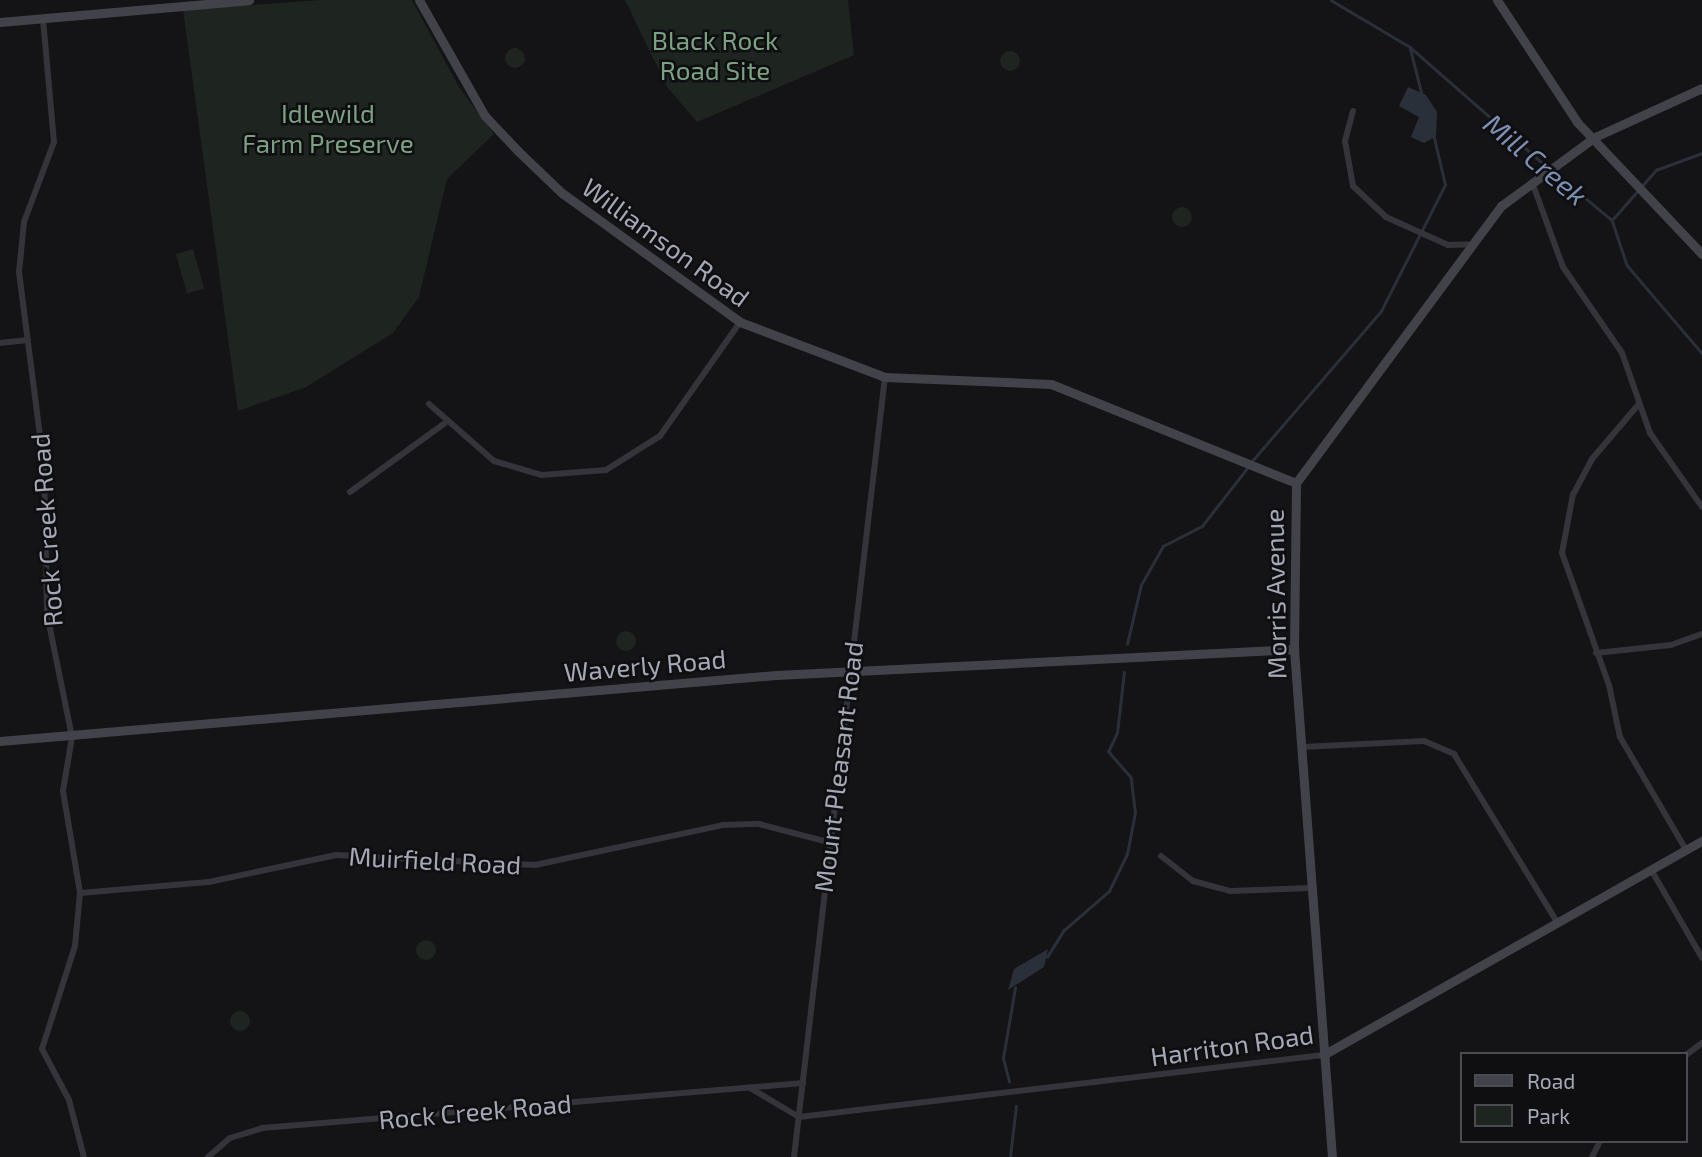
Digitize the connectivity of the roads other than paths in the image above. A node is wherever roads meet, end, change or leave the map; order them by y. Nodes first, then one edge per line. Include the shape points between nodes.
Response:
1 (249, 0) edge
2 (419, 0) edge
3 (1497, 0) edge
4 (43, 19) junction
5 (0, 22) edge
6 (1702, 88) edge
7 (1353, 111) dead end
8 (1595, 137) junction
9 (1532, 182) junction
10 (1473, 244) junction
11 (1702, 254) edge
12 (740, 322) junction
13 (28, 340) junction
14 (0, 343) edge
15 (885, 377) junction
16 (429, 404) dead end
17 (1638, 405) junction
18 (445, 423) junction
19 (1296, 483) junction
20 (350, 492) dead end
21 (1702, 507) edge
22 (1702, 634) edge
23 (1294, 649) junction
24 (1595, 653) junction
25 (850, 671) junction
26 (72, 737) junction
27 (0, 741) edge
28 (1302, 747) junction
29 (1702, 841) edge
30 (828, 842) junction
31 (1686, 850) junction
32 (1161, 856) dead end
33 (1653, 873) junction
34 (1310, 888) junction
35 (80, 893) junction
36 (1559, 925) junction
37 (1702, 958) edge
38 (1323, 1055) junction
39 (803, 1083) junction
40 (750, 1087) junction
41 (799, 1117) junction
42 (84, 1157) edge
43 (208, 1157) edge
44 (794, 1157) edge
45 (1332, 1157) edge

1 - 4 street
2 - 12 street, Williamson Road via 485,116 518,151 562,193
3 - 8 street via 1577,122
4 - 5 street
4 - 13 street, Rock Creek Road via 56,115 48,166 20,246
6 - 8 street, Morris Avenue
7 - 10 street via 1345,141 1353,186 1386,217 1448,245
8 - 9 street, Morris Avenue
8 - 11 street
9 - 10 street, Morris Avenue via 1501,206
9 - 17 street via 1563,267 1622,353
10 - 19 street, Morris Avenue
12 - 15 street, Williamson Road
12 - 18 street via 660,436 606,470 542,475 494,461
13 - 14 street
13 - 26 street, Rock Creek Road via 44,468 47,614
15 - 19 street, Williamson Road via 1051,384
15 - 25 street, Mount Pleasant Road
16 - 18 street
17 - 21 street
17 - 24 street via 1592,459 1573,494 1562,553
18 - 20 street
19 - 23 street, Morris Avenue
22 - 24 street via 1671,645
23 - 25 street, Waverly Road
23 - 28 street, Morris Avenue
24 - 31 street via 1620,737
25 - 26 street, Waverly Road
25 - 30 street, Mount Pleasant Road
26 - 27 street, Waverly Road
26 - 35 street, Rock Creek Road via 63,791
28 - 34 street, Morris Avenue
28 - 36 street via 1424,741 1454,754
29 - 31 street, Harriton Road
30 - 35 street, Muirfield Road via 759,824 723,825 535,865 460,866 336,855 209,882
30 - 39 street, Mount Pleasant Road
31 - 33 street, Harriton Road
32 - 34 street via 1193,881 1230,891
33 - 36 street, Harriton Road
33 - 37 street
34 - 38 street, Morris Avenue
35 - 42 street, Rock Creek Road via 75,946 42,1049 69,1100
36 - 38 street, Harriton Road
38 - 41 street, Harriton Road
38 - 45 street, Morris Avenue
39 - 40 street, Rock Creek Road
39 - 41 street, Mount Pleasant Road
40 - 41 street
40 - 43 street, Rock Creek Road via 262,1128 230,1138
41 - 44 street, Mount Pleasant Road

